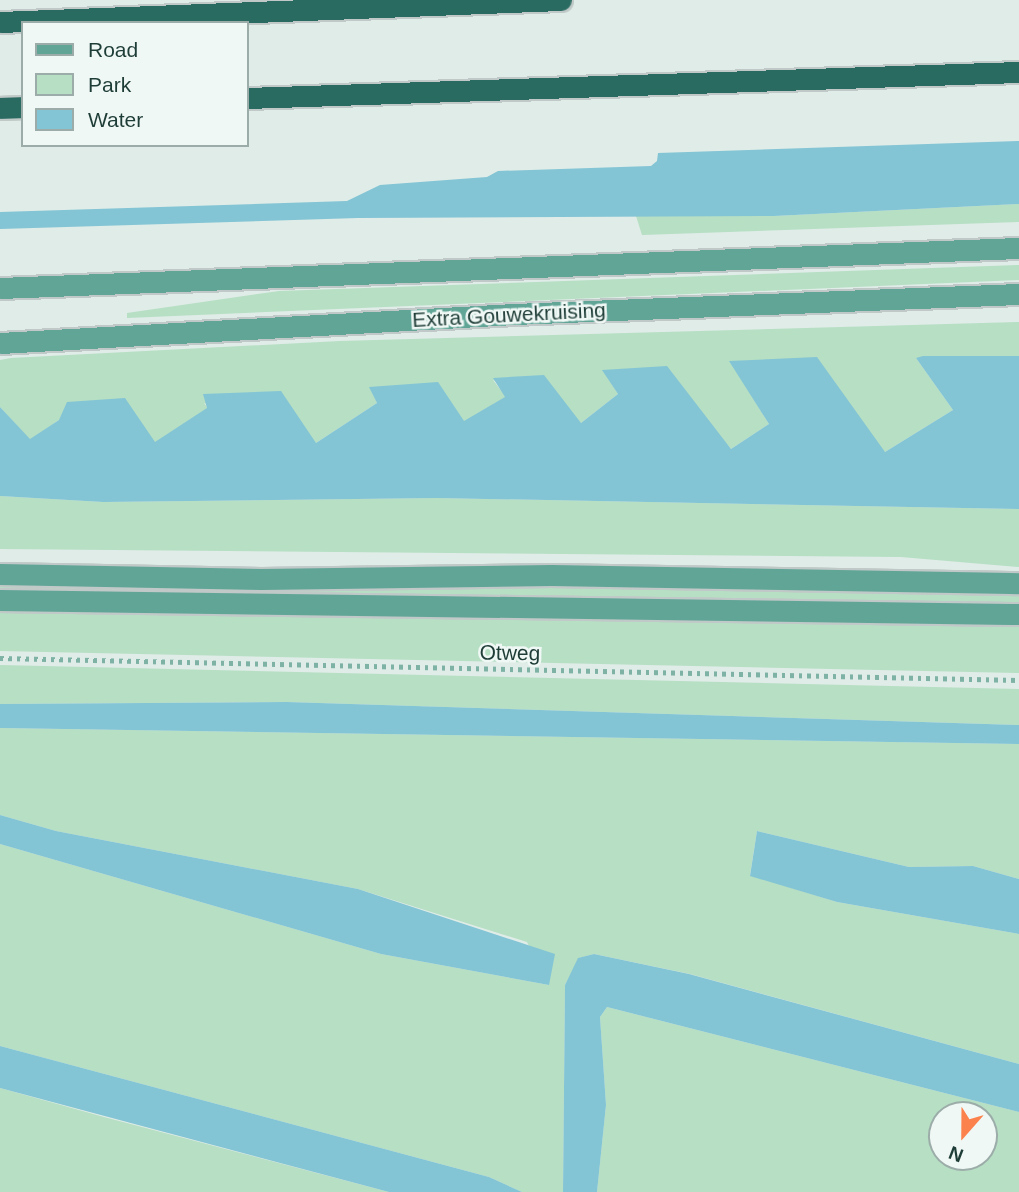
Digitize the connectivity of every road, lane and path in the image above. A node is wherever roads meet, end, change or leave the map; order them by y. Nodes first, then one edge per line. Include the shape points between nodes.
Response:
1 (561, 0) edge
2 (21, 21) edge
3 (26, 21) edge
4 (0, 22) edge
5 (1019, 72) edge
6 (248, 98) edge
7 (21, 107) edge
8 (0, 108) edge
9 (1019, 248) edge
10 (0, 288) edge
11 (1019, 294) edge
12 (0, 343) edge
13 (0, 574) edge
14 (1019, 583) edge
15 (0, 600) edge
16 (1019, 614) edge
17 (0, 658) edge
18 (1019, 680) edge

1 - 3 highway
2 - 4 highway
5 - 6 highway
7 - 8 highway
9 - 10 main road
11 - 12 main road, Extra Gouwekruising via 514,314
13 - 14 main road via 261,579 551,575
15 - 16 main road
17 - 18 path, Otweg

